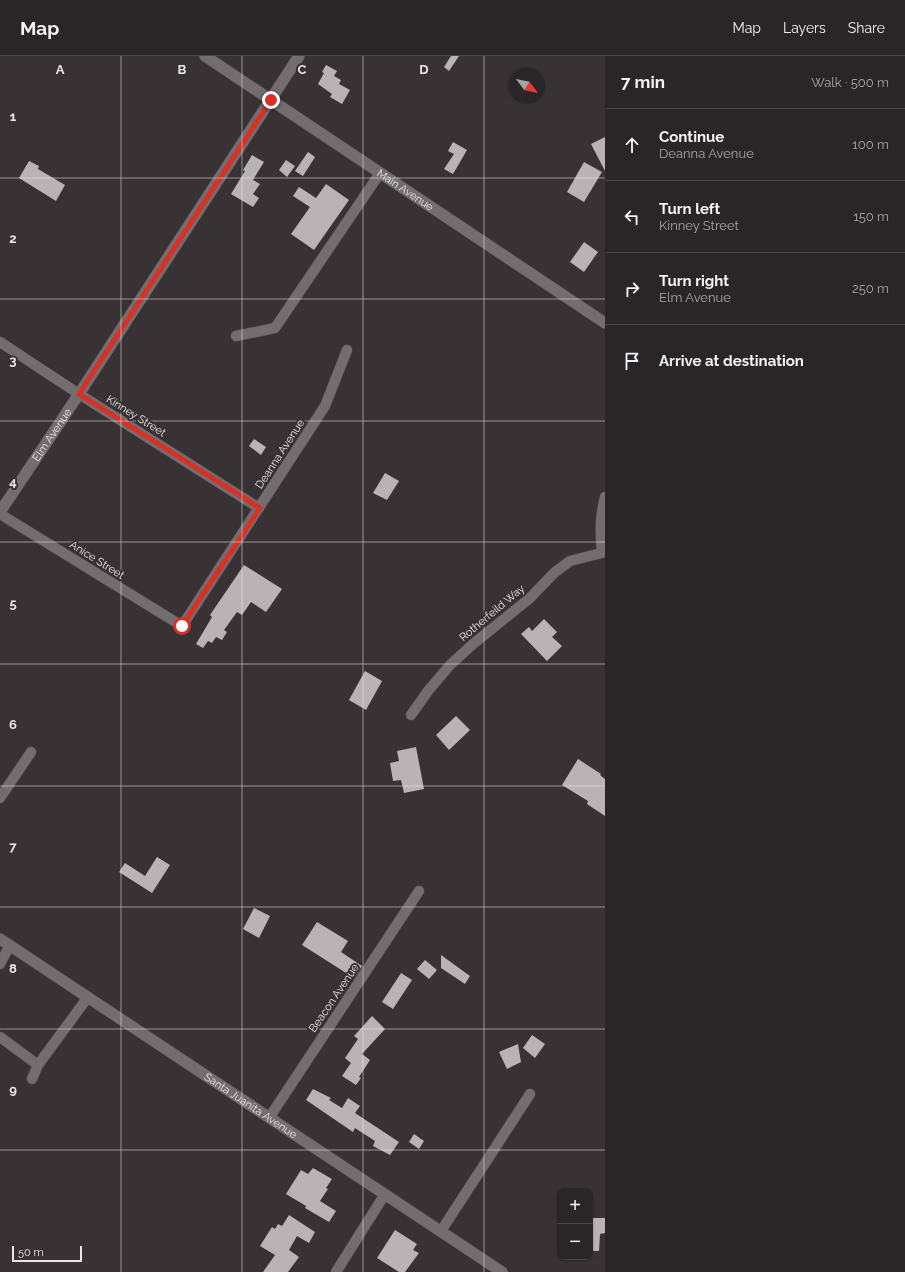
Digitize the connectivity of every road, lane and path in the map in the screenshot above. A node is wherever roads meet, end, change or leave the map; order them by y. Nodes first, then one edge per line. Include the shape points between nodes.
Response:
1 (205, 56) edge
2 (299, 56) edge
3 (271, 100) junction
4 (380, 173) junction
5 (605, 324) edge
6 (236, 336) dead end
7 (0, 342) edge
8 (347, 350) dead end
9 (79, 394) junction
10 (605, 497) edge
11 (260, 508) junction
12 (0, 513) edge
13 (603, 552) edge
14 (182, 626) joint
15 (411, 715) dead end
16 (31, 752) dead end
17 (0, 798) edge
18 (419, 891) dead end
19 (0, 939) edge
20 (10, 945) junction
21 (0, 964) edge
22 (88, 997) junction
23 (0, 1037) edge
24 (38, 1065) junction
25 (32, 1079) dead end
26 (530, 1094) dead end
27 (269, 1118) junction
28 (385, 1194) junction
29 (441, 1231) junction
30 (336, 1272) edge
31 (502, 1272) edge

1 - 3 street, Main Avenue
2 - 3 street, Elm Avenue
3 - 4 street, Main Avenue
3 - 9 street, Elm Avenue
4 - 5 street, Main Avenue
4 - 6 street via 275,328
7 - 9 street, Kinney Street
8 - 11 street, Deanna Avenue via 325,406
9 - 11 street, Kinney Street
9 - 12 street, Elm Avenue
10 - 13 street via 600,514
11 - 14 street, Deanna Avenue
12 - 14 street, Anice Street
13 - 15 street, Rotherfeild Way via 570,561 554,573 530,598 450,665
16 - 17 street
18 - 27 street, Beacon Avenue
19 - 20 street, Santa Juanita Avenue
20 - 21 street
20 - 22 street, Santa Juanita Avenue
22 - 24 street
22 - 27 street, Santa Juanita Avenue
23 - 24 street
24 - 25 street
26 - 29 street
27 - 28 street, Santa Juanita Avenue
28 - 29 street, Santa Juanita Avenue
28 - 30 street
29 - 31 street, Santa Juanita Avenue

